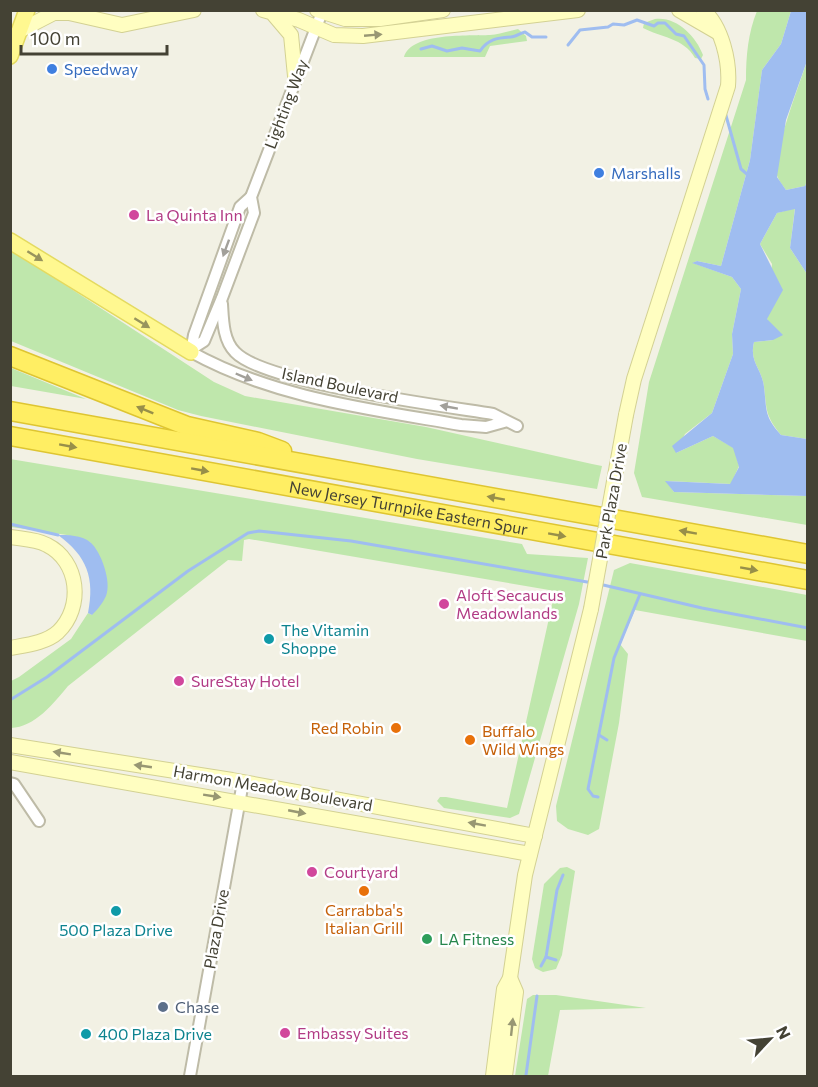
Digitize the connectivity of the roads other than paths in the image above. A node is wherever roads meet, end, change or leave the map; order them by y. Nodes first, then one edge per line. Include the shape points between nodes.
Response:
1 (27, 10) edge
2 (153, 10) edge
3 (194, 10) edge
4 (444, 10) edge
5 (578, 10) edge
6 (679, 10) edge
7 (703, 10) edge
8 (319, 11) edge
9 (268, 12) edge
10 (550, 13) edge
11 (132, 24) junction
12 (315, 29) junction
13 (19, 31) junction
14 (717, 32) junction
15 (10, 56) edge
16 (295, 76) junction
17 (251, 197) junction
18 (10, 241) edge
19 (222, 298) junction
20 (192, 350) junction
21 (10, 356) edge
22 (10, 411) edge
23 (504, 422) junction
24 (517, 426) dead end
25 (10, 436) edge
26 (320, 466) junction
27 (10, 537) edge
28 (807, 554) edge
29 (807, 580) edge
30 (10, 648) edge
31 (10, 745) edge
32 (10, 762) edge
33 (243, 782) junction
34 (10, 783) edge
35 (239, 800) junction
36 (39, 821) dead end
37 (535, 836) junction
38 (530, 854) junction
39 (510, 978) junction
40 (190, 1077) edge
41 (493, 1077) edge
42 (505, 1077) edge

1 - 13 main road
2 - 11 street
3 - 11 street
4 - 8 street via 345,20
5 - 10 street
6 - 14 street
7 - 14 street, Park Plaza Drive
8 - 12 street, Lighting Way
9 - 12 street via 299,20
9 - 16 street via 291,35
12 -> 10 street via 334,35 363,36
11 - 13 street via 116,25 59,12
12 - 16 street, Lighting Way
13 - 15 main road
14 - 37 street, Park Plaza Drive, bridge via 728,62 726,94 626,415 591,609
16 - 17 street, Lighting Way
17 - 19 street, Lighting Way via 254,213
17 -> 20 street, Lighting Way via 240,207
18 -> 20 main road
19 - 20 street, Lighting Way via 204,341
23 -> 19 street, Island Boulevard via 493,414 305,381 256,365 240,357 227,340
20 -> 23 street, Island Boulevard via 255,381 302,395 461,425 486,427
26 -> 21 highway via 258,442 177,422
22 - 26 highway, New Jersey Turnpike Eastern Spur
23 - 24 street, Island Boulevard
25 -> 29 highway, New Jersey Turnpike Eastern Spur
28 -> 26 highway, New Jersey Turnpike Eastern Spur
27 - 30 street via 55,550 70,569 76,589 72,609 60,630 45,640
33 -> 31 street, Harmon Meadow Boulevard
32 -> 35 street, Harmon Meadow Boulevard
33 - 35 street, Plaza Drive
37 -> 33 street, Harmon Meadow Boulevard
34 - 36 street
35 -> 38 street, Harmon Meadow Boulevard
35 - 40 street, Plaza Drive
37 - 38 street, Park Plaza Drive
38 - 39 street, Park Plaza Drive
39 - 41 street, Park Plaza Drive via 504,989
42 -> 39 street, Park Plaza Drive via 516,992

